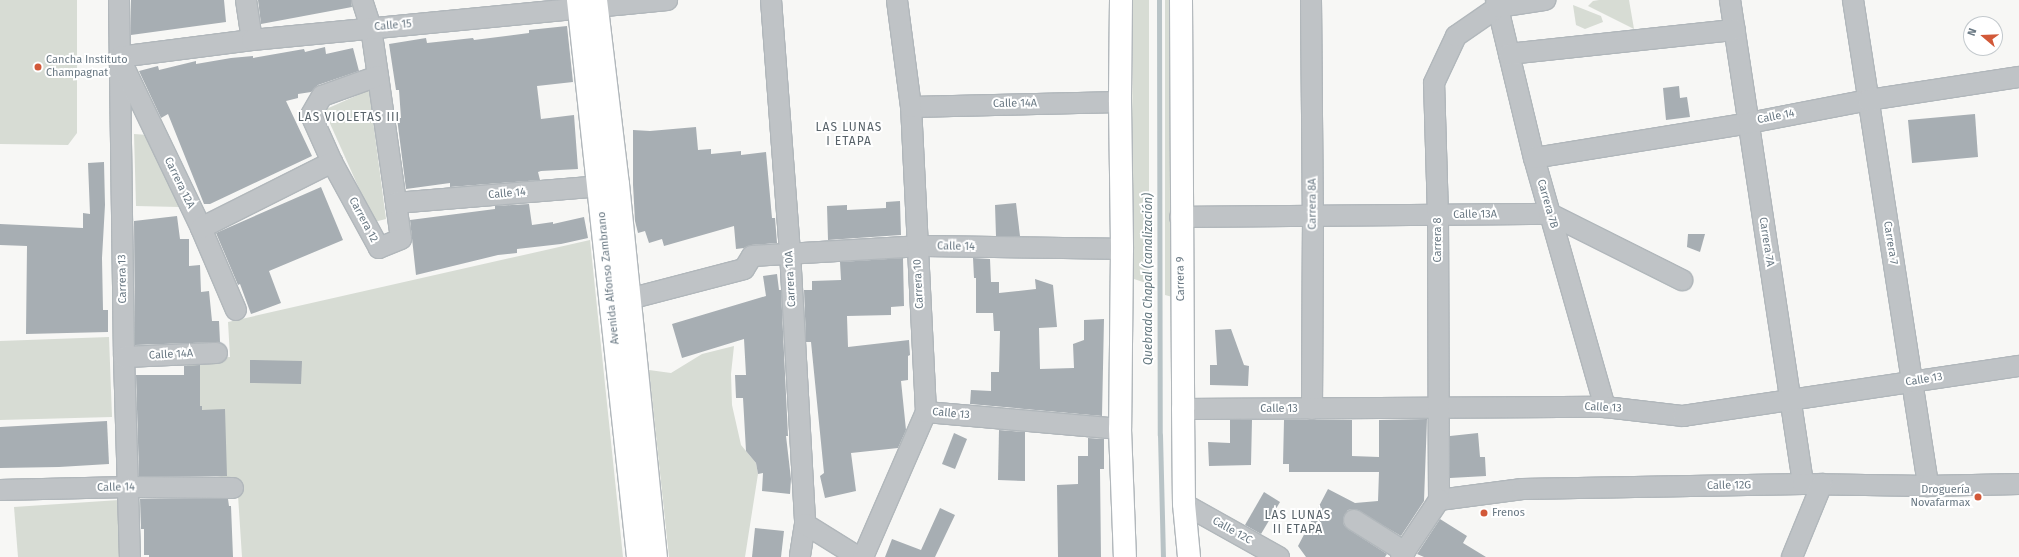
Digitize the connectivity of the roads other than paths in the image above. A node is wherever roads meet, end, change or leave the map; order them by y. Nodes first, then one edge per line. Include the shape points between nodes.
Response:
1 (119, 0) edge
2 (246, 0) edge
3 (362, 0) edge
4 (668, 0) edge
5 (771, 0) edge
6 (897, 0) edge
7 (1121, 0) edge
8 (1181, 0) edge
9 (1311, 0) edge
10 (1545, 0) edge
11 (1730, 0) edge
12 (1853, 0) edge
13 (587, 4) edge
14 (1497, 4) edge
15 (371, 28) junction
16 (1735, 30) junction
17 (252, 40) junction
18 (1509, 54) junction
19 (119, 57) junction
20 (378, 76) junction
21 (2019, 77) edge
22 (1868, 100) junction
23 (1120, 102) junction
24 (911, 107) junction
25 (1749, 123) junction
26 (1534, 158) junction
27 (332, 162) junction
28 (608, 185) junction
29 (396, 204) junction
30 (1550, 214) junction
31 (1313, 216) junction
32 (1438, 216) junction
33 (1180, 217) junction
34 (201, 228) junction
35 (918, 246) junction
36 (1122, 249) junction
37 (790, 252) junction
38 (1682, 280) dead end
39 (629, 299) junction
40 (236, 310) dead end
41 (217, 352) dead end
42 (124, 357) junction
43 (2019, 366) edge
44 (1912, 382) junction
45 (1790, 399) junction
46 (1439, 407) junction
47 (1605, 407) junction
48 (1183, 409) junction
49 (1312, 409) junction
50 (926, 412) junction
51 (1120, 429) junction
52 (1812, 484) junction
53 (2019, 484) edge
54 (1928, 486) junction
55 (128, 487) junction
56 (233, 488) dead end
57 (0, 490) edge
58 (1439, 500) junction
59 (1184, 504) junction
60 (1354, 520) dead end
61 (805, 524) junction
62 (1403, 554) edge
63 (130, 557) edge
64 (638, 557) edge
65 (656, 557) edge
66 (800, 557) edge
67 (858, 557) edge
68 (863, 557) edge
69 (1125, 557) edge
70 (1189, 557) edge
71 (1279, 557) edge
72 (1792, 557) edge

1 - 19 street, Carrera 13
2 - 17 street
3 - 15 street, Carrera 12
4 - 13 street, Calle 15
5 - 37 street, Carrera 10A
6 - 24 street, Carrera 10
7 - 23 main road
8 - 33 main road, Carrera 9
9 - 31 street, Carrera 8A
10 - 14 street
11 - 16 street, Carrera 7A
12 - 22 street, Carrera 7
13 - 15 street, Calle 15
13 - 28 main road, Avenida Alfonso Zambrano
14 - 18 street, Carrera 7B
14 - 32 street, Carrera 8 via 1456,36 1434,83
15 - 17 street, Calle 15
15 - 20 street, Carrera 12
16 - 18 street
16 - 25 street, Carrera 7A
17 - 19 street, Calle 15
18 - 26 street, Carrera 7B
19 - 34 street, Carrera 12A
19 - 42 street, Carrera 13
20 - 27 street, Carrera 12 via 322,96 311,115
20 - 29 street, Carrera 12
21 - 22 street, Calle 14
22 - 25 street, Calle 14
22 - 44 street, Carrera 7
23 - 24 street, Calle 14A
23 - 36 main road
24 - 35 street, Carrera 10
25 - 26 street, Calle 14
25 - 45 street, Carrera 7A
26 - 30 street, Carrera 7B
27 - 29 street, Carrera 12 via 379,248 402,239
27 - 34 street
28 - 29 street, Calle 14
28 - 39 main road, Avenida Alfonso Zambrano
28 - 64 main road, Avenida Alfonso Zambrano
30 - 32 street, Calle 13A
30 - 38 street, Calle 13A
30 - 47 street, Carrera 7B
31 - 32 street, Calle 13A
31 - 33 street, Calle 13A
31 - 49 street, Carrera 8A
32 - 46 street, Carrera 8
33 - 48 main road, Carrera 9
34 - 40 street, Carrera 12A
35 - 36 street, Calle 14
35 - 37 street, Calle 14
35 - 50 street, Carrera 10
36 - 51 main road
37 - 39 street, Calle 14 via 752,256 744,269
37 - 61 street, Carrera 10A
39 - 65 main road, Avenida Alfonso Zambrano
41 - 42 street, Calle 14A
42 - 55 street, Carrera 13
43 - 44 street, Calle 13
44 - 45 street, Calle 13
44 - 54 street, Carrera 7
45 - 47 street, Calle 13 via 1684,416
45 - 52 street, Carrera 7A
46 - 47 street, Calle 13
46 - 49 street, Calle 13
46 - 58 street, Carrera 8
48 - 49 street, Calle 13
48 - 59 main road, Carrera 9
50 - 51 street, Calle 13
50 - 68 street, Carrera 10
51 - 69 main road
52 - 54 street, Calle 12G
52 - 58 street, Calle 12G via 1522,489
52 - 72 street
53 - 54 street, Calle 12G
55 - 56 street, Calle 14
55 - 57 street, Calle 14
55 - 63 street, Carrera 13
58 - 62 street
59 - 70 main road, Carrera 9
59 - 71 street, Calle 12C
60 - 62 street
61 - 66 street, Carrera 10A
61 - 67 street

